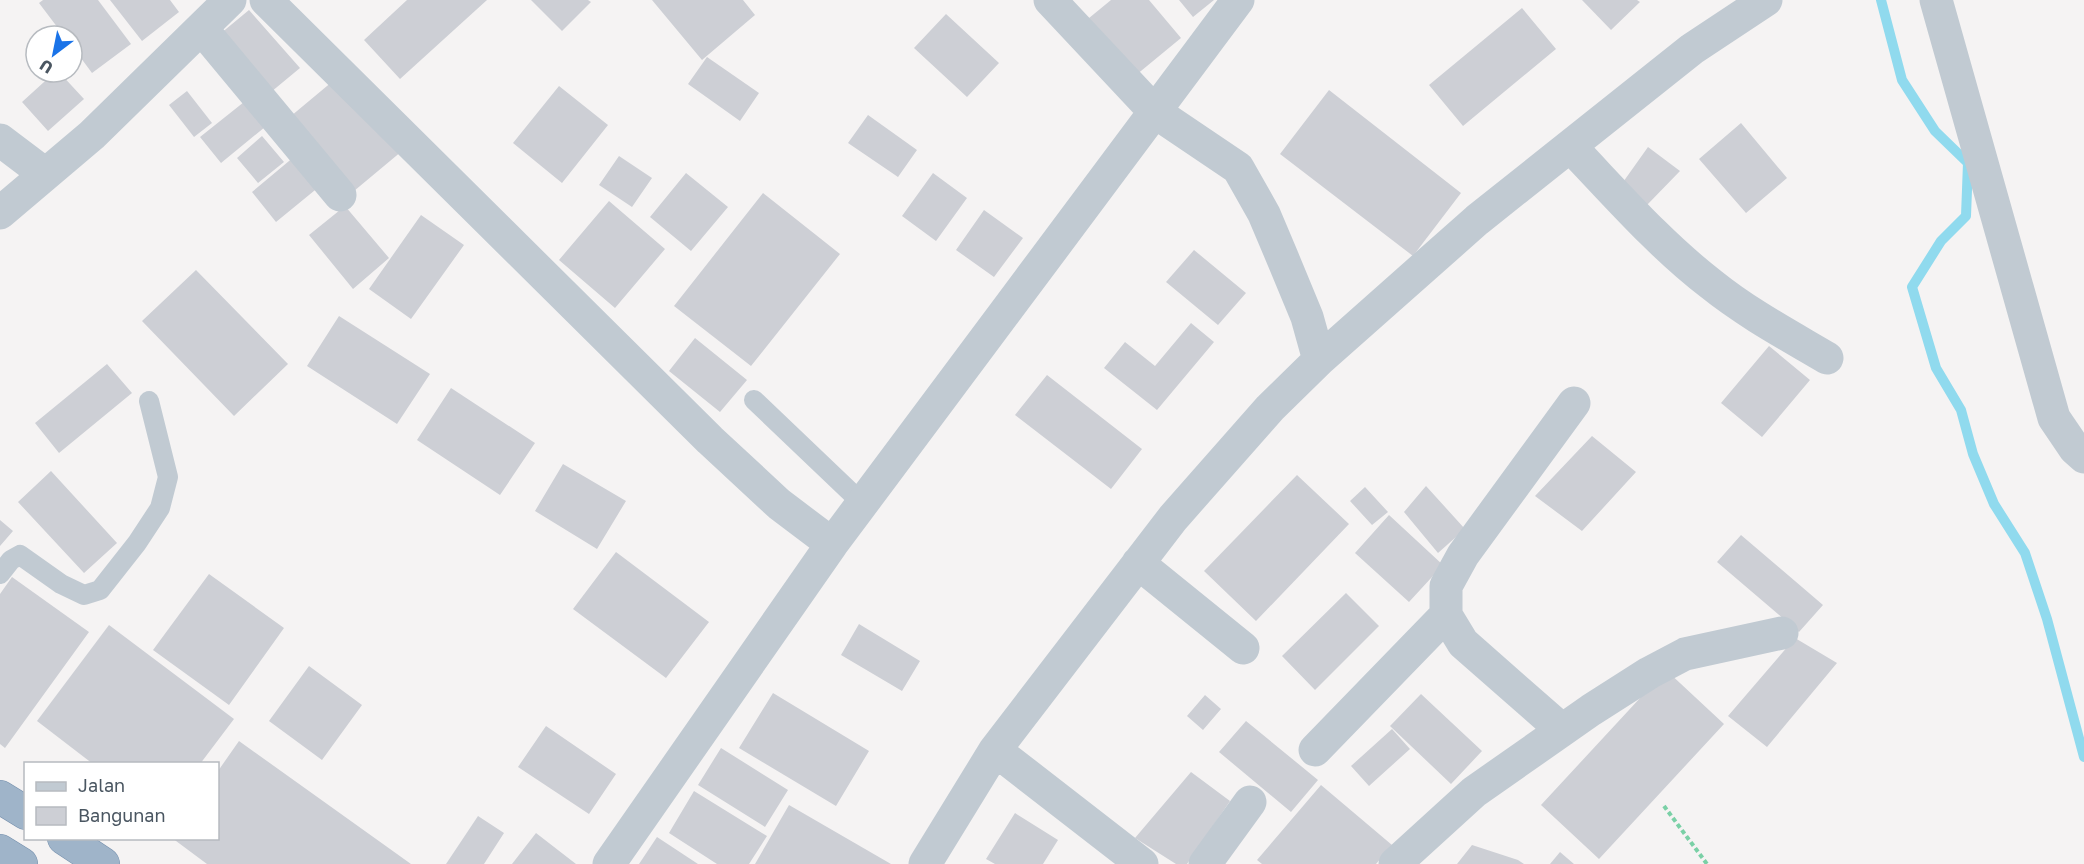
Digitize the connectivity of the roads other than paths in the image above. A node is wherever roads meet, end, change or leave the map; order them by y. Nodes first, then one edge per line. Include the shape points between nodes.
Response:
1 (231, 0) edge
2 (266, 0) edge
3 (1050, 0) edge
4 (1238, 0) edge
5 (1766, 0) edge
6 (1936, 0) edge
7 (202, 29) junction
8 (1155, 112) junction
9 (0, 140) edge
10 (1570, 146) junction
11 (45, 174) junction
12 (340, 195) dead end
13 (0, 213) edge
14 (1827, 358) dead end
15 (1319, 360) junction
16 (754, 400) dead end
17 (149, 402) dead end
18 (1574, 403) dead end
19 (2084, 457) edge
20 (862, 503) junction
21 (832, 543) junction
22 (1138, 563) junction
23 (0, 574) edge
24 (1446, 615) junction
25 (1782, 633) dead end
26 (1244, 648) dead end
27 (1562, 730) junction
28 (995, 750) junction
29 (1315, 750) dead end
30 (0, 797) edge
31 (1250, 802) dead end
32 (24, 812) edge
33 (67, 840) edge
34 (0, 851) edge
35 (21, 864) edge
36 (103, 864) edge
37 (609, 864) edge
38 (925, 864) edge
39 (1142, 864) edge
40 (1205, 864) edge
41 (1395, 864) edge

1 - 7 street
2 - 21 street via 710,440 779,504
3 - 8 street
4 - 8 street
5 - 10 street via 1692,49
6 - 19 street via 2054,418
7 - 11 street via 92,135
7 - 12 street
8 - 15 street via 1238,168 1264,214 1307,318
8 - 20 street
9 - 11 street
10 - 14 street via 1665,244 1711,284
10 - 15 street via 1477,220
11 - 13 street
15 - 22 street via 1270,408
16 - 20 lane
17 - 23 lane via 168,477 160,508 100,590 84,595 20,555
18 - 24 street via 1463,555 1446,586
20 - 21 street
21 - 37 street
22 - 26 street
22 - 28 street
24 - 27 street via 1463,643
24 - 29 street
25 - 27 street via 1685,654
27 - 41 street via 1474,792
28 - 38 street
28 - 39 street
30 - 32 highway
31 - 40 street
33 - 36 highway
34 - 35 highway

